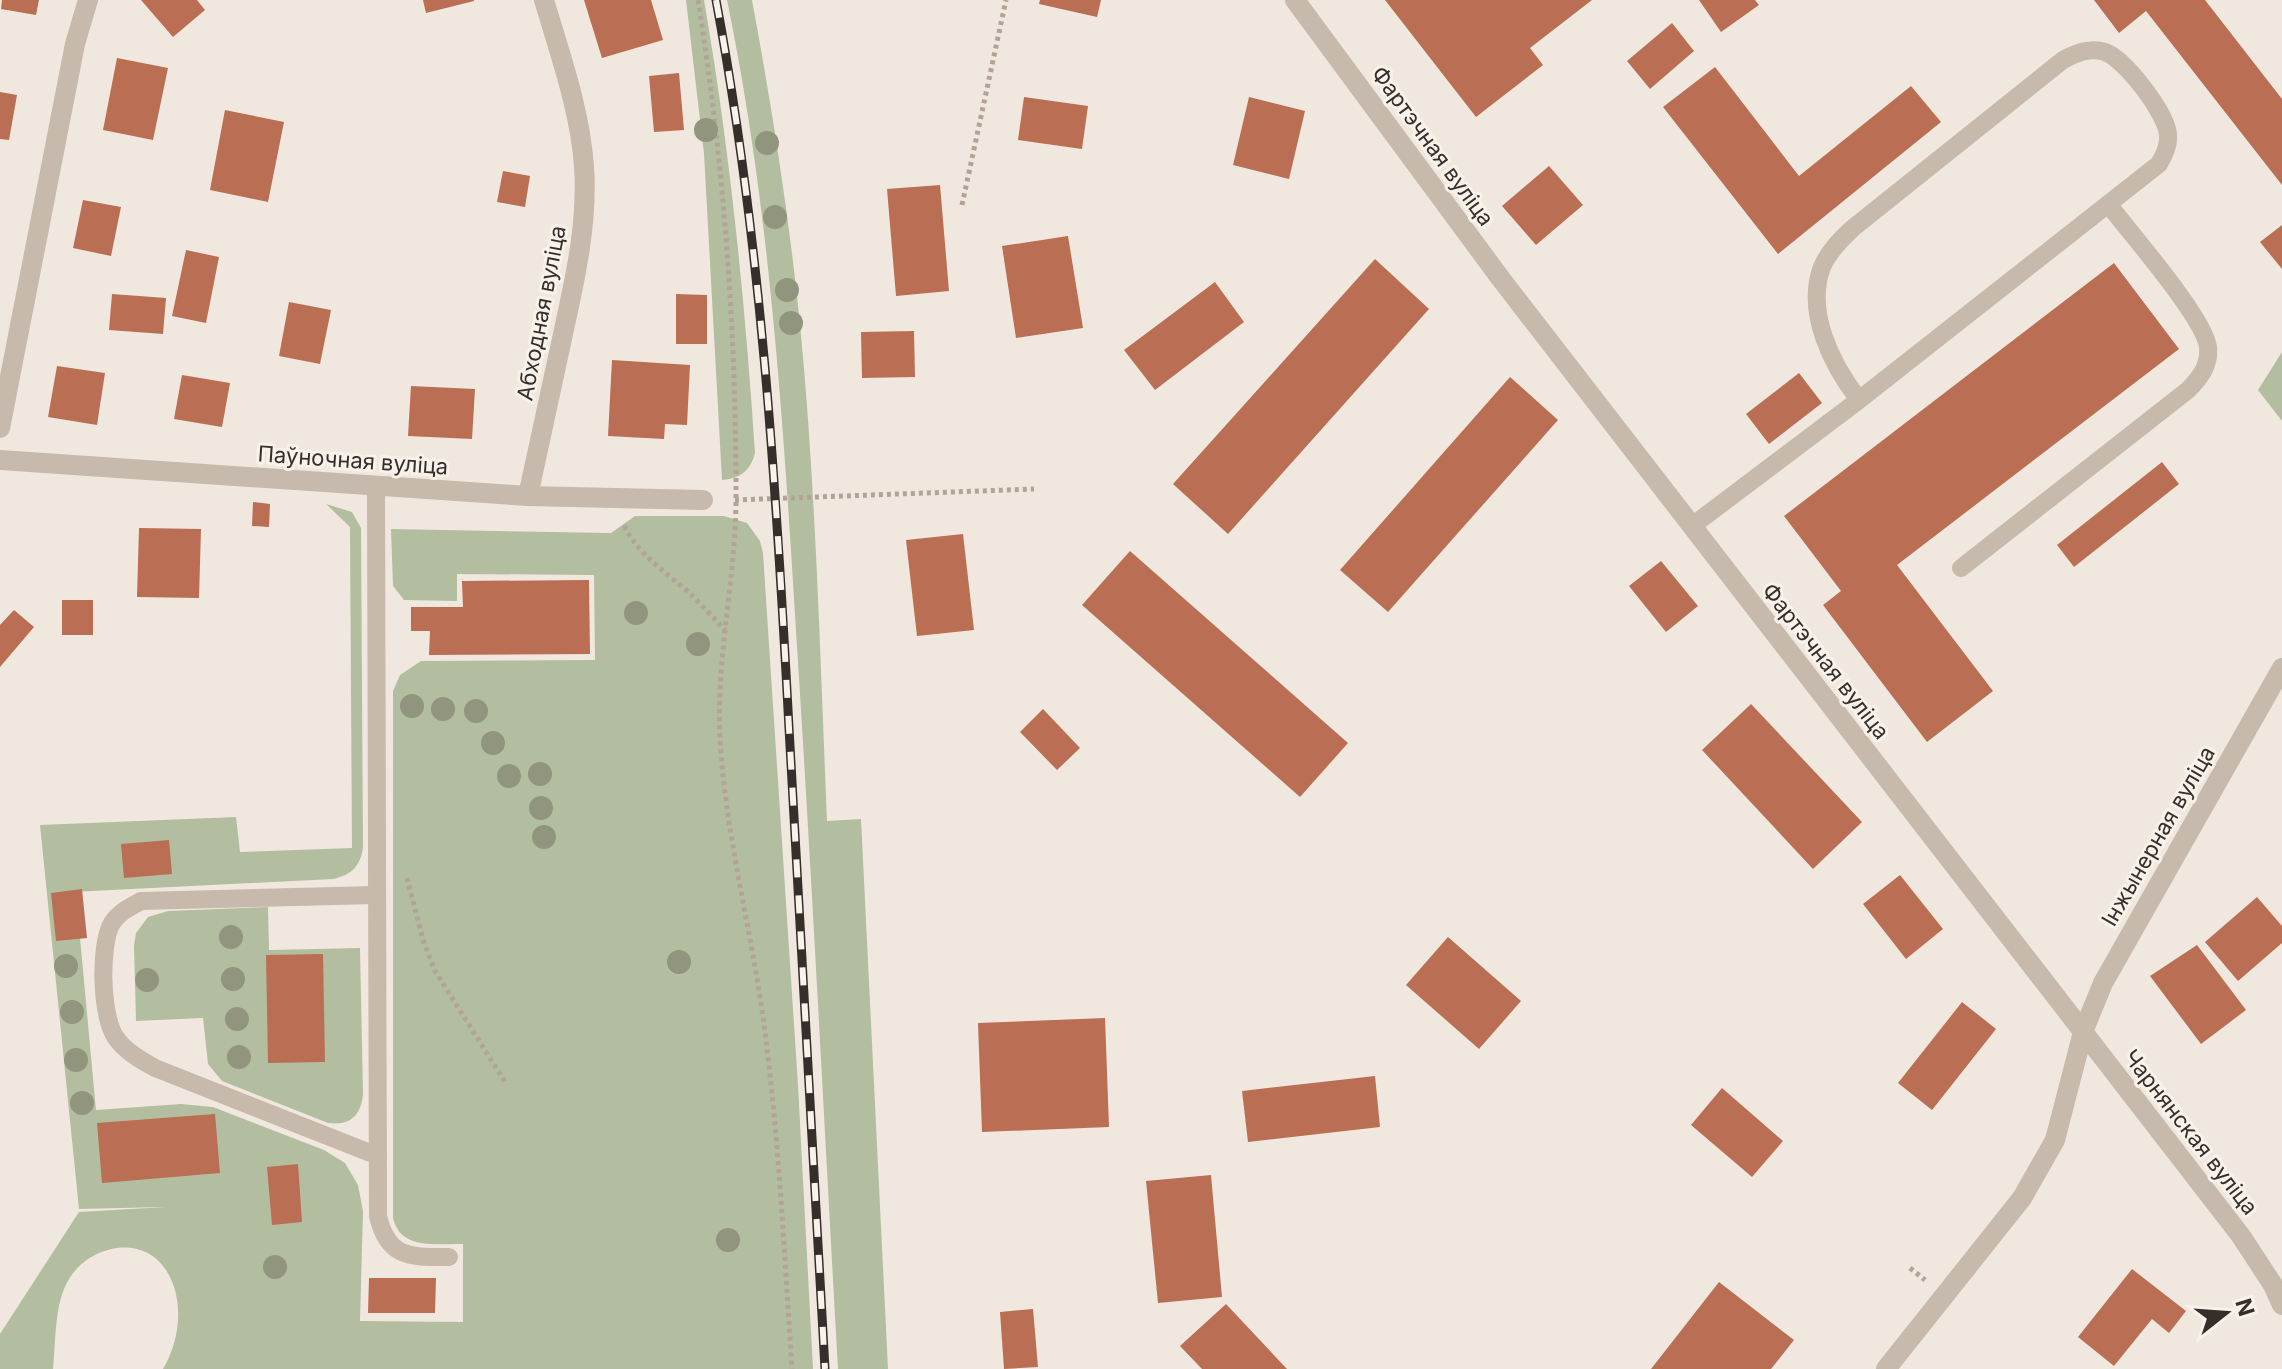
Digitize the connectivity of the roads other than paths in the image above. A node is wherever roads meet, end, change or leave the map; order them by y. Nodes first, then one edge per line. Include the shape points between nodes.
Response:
1 (88, 0) edge
2 (544, 0) edge
3 (1295, 0) edge
4 (2109, 205) junction
5 (1859, 400) junction
6 (0, 428) edge
7 (0, 460) edge
8 (376, 485) junction
9 (528, 496) junction
10 (703, 500) road end
11 (1692, 526) junction
12 (1961, 568) dead end
13 (2282, 668) edge
14 (376, 895) junction
15 (2083, 1032) junction
16 (378, 1156) junction
17 (449, 1257) dead end
18 (2282, 1305) edge
19 (1886, 1369) edge

1 - 6 street
2 - 9 street, Абходная вуліца via 576,121 585,209
3 - 11 street, Фартэчная вуліца
4 - 5 lane
4 - 5 lane via 2159,164 2168,138 2161,114 2122,61 2089,50 2063,60 1853,228 1830,253 1822,268 1818,307 1837,368
4 - 12 lane via 2197,320 2208,349 2206,365 2188,390
5 - 11 lane
7 - 8 street, Паўночная вуліца
8 - 9 street, Паўночная вуліца
8 - 14 lane
9 - 10 street, Паўночная вуліца
11 - 15 street, Фартэчная вуліца
13 - 15 street, Інжынерная вуліца via 2118,953
14 - 16 lane
14 - 16 lane via 141,901 112,923 104,945 104,968 107,1017 115,1037 132,1055
15 - 18 street, Чарнянская вуліца via 2241,1236
15 - 19 street via 2055,1140 2036,1177
16 - 17 lane via 382,1234 406,1255

